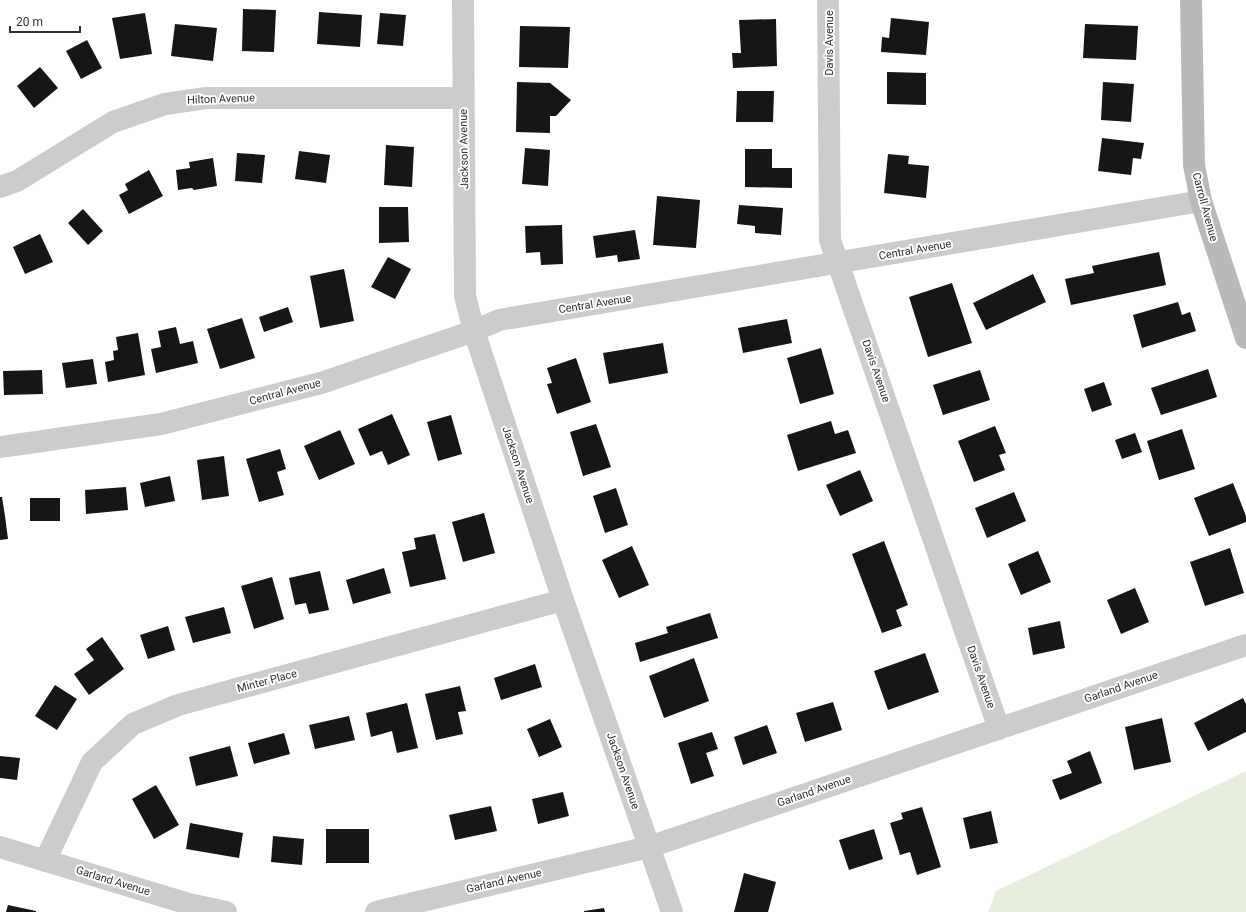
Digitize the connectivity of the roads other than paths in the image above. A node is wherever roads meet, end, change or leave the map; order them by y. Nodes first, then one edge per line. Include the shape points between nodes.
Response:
1 (463, 0) edge
2 (828, 0) edge
3 (1191, 0) edge
4 (464, 98) junction
5 (0, 187) edge
6 (1201, 201) junction
7 (839, 264) junction
8 (474, 330) junction
9 (1246, 338) edge
10 (0, 447) edge
11 (563, 600) junction
12 (1246, 645) edge
13 (999, 729) junction
14 (0, 847) edge
15 (649, 847) junction
16 (45, 861) junction
17 (226, 912) edge
18 (376, 912) edge
19 (672, 912) edge

1 - 4 street, Jackson Avenue
2 - 7 street, Davis Avenue via 830,240
3 - 6 main road, Carroll Avenue via 1194,165
4 - 5 street, Hilton Avenue via 206,98 165,104 113,122 18,181
4 - 8 street, Jackson Avenue via 465,296
6 - 7 street, Central Avenue
6 - 9 main road, Carroll Avenue
7 - 8 street, Central Avenue via 499,320
7 - 13 street, Davis Avenue
8 - 10 street, Central Avenue via 321,383 161,424
8 - 11 street, Jackson Avenue
11 - 15 street, Jackson Avenue
11 - 16 street, Minter Place via 178,705 132,724 92,762
12 - 13 street, Garland Avenue
13 - 15 street, Garland Avenue
14 - 16 street, Garland Avenue
15 - 18 street, Garland Avenue
15 - 19 street, Jackson Avenue
16 - 17 street, Garland Avenue via 190,904

